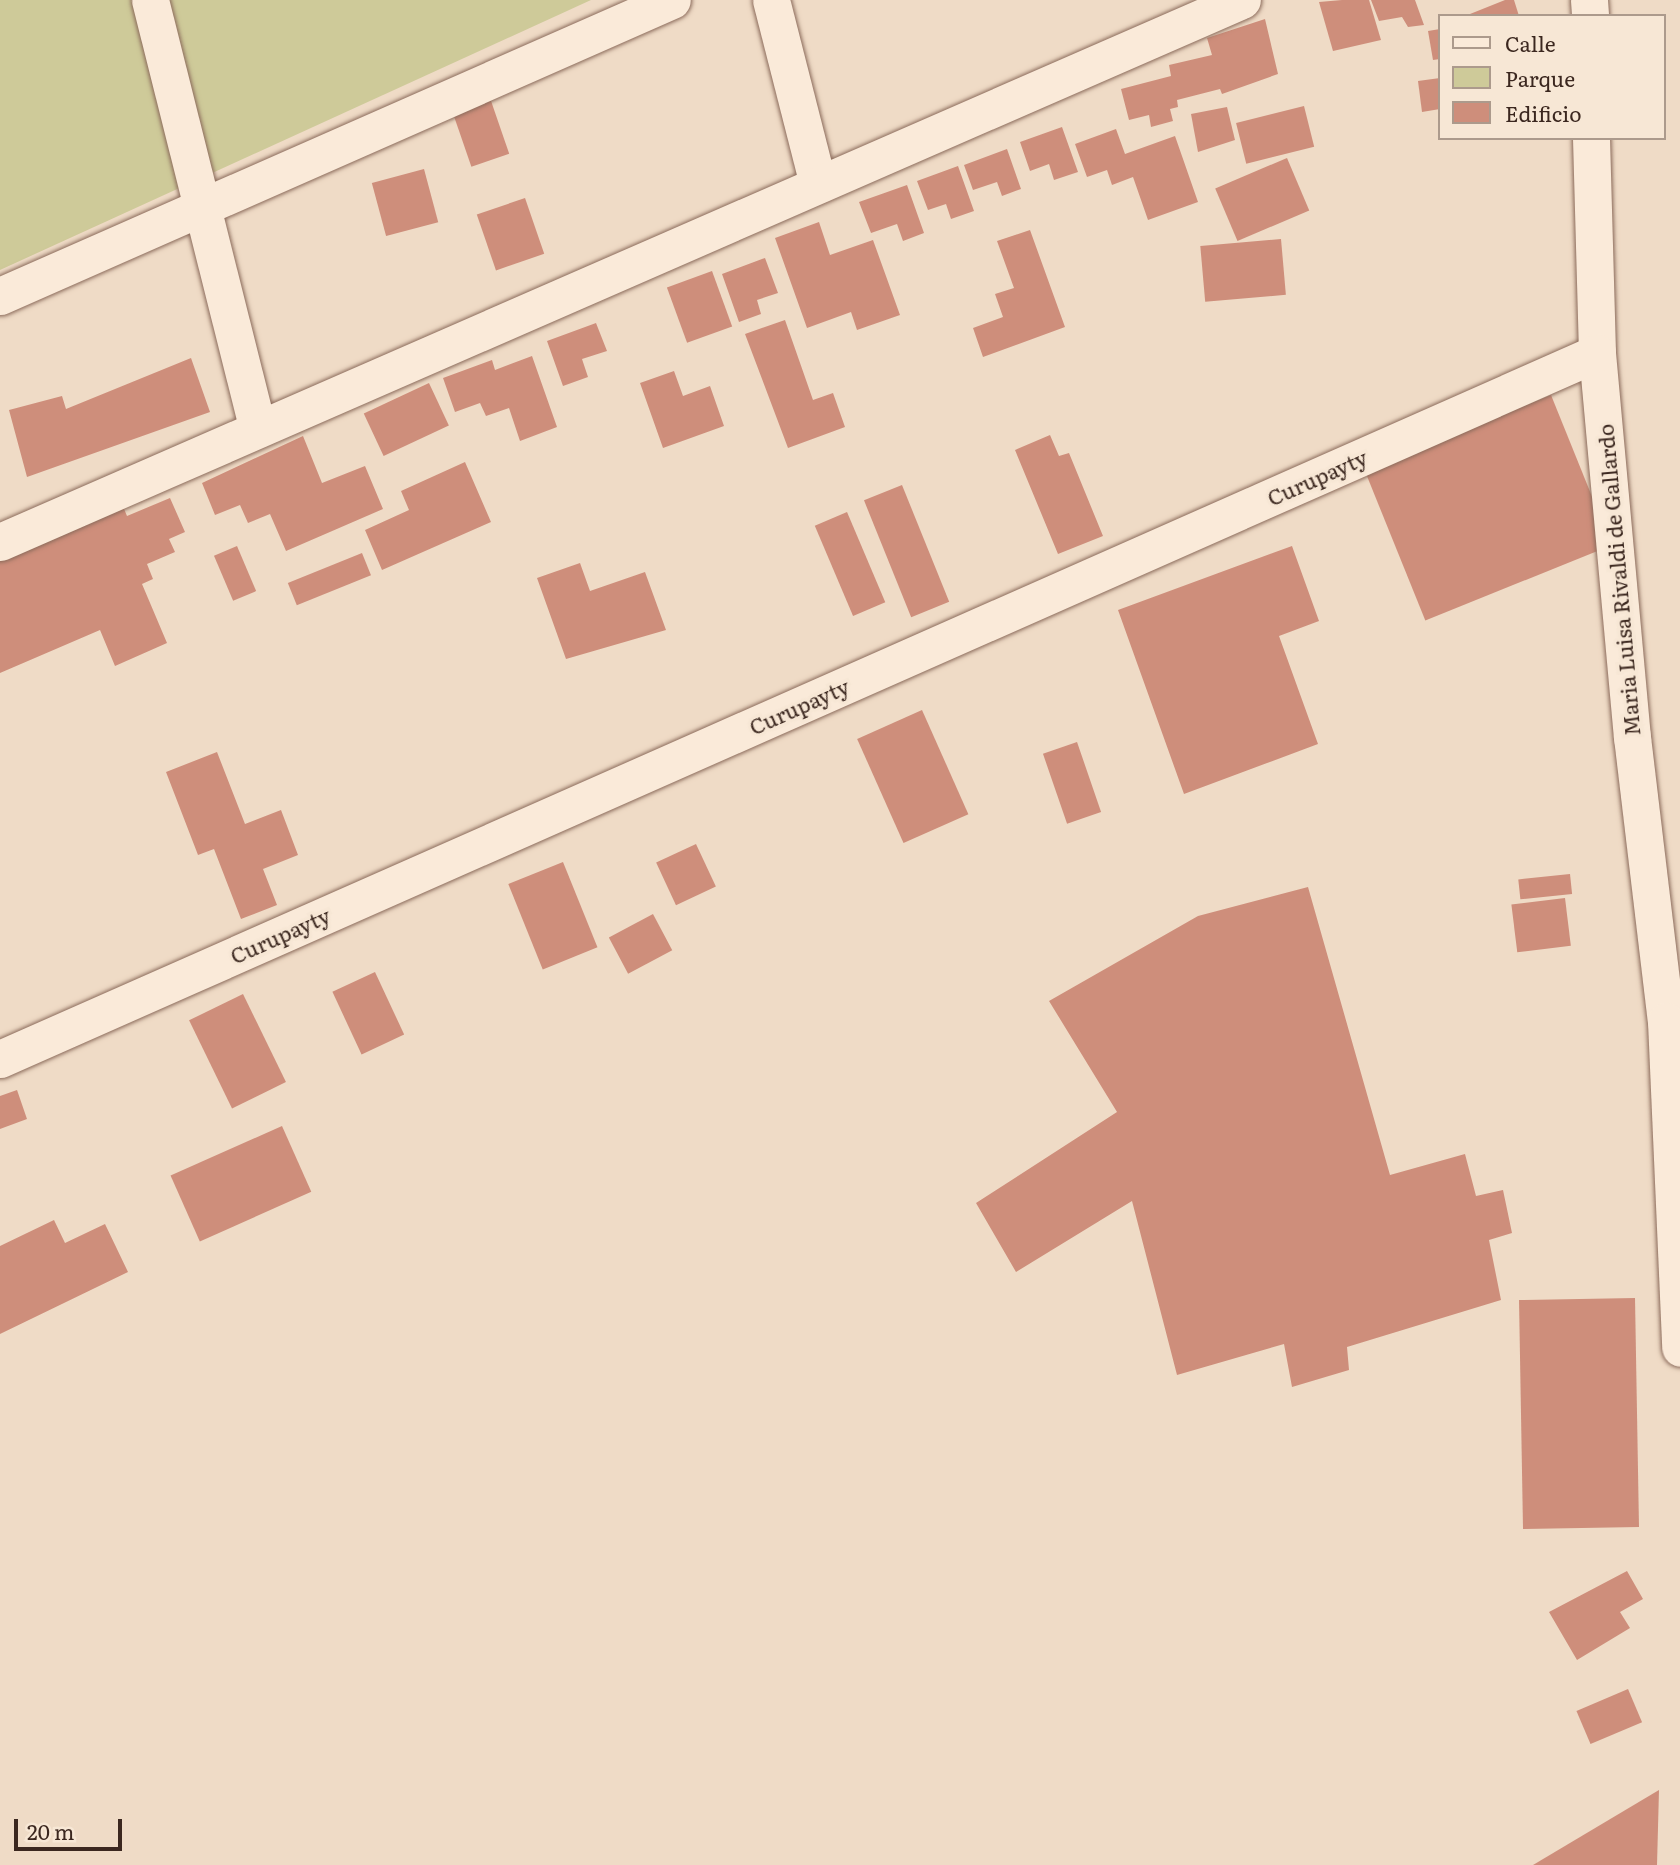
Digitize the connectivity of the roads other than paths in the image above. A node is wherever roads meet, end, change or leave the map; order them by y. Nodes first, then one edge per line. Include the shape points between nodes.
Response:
1 (150, 0) edge
2 (672, 0) edge
3 (771, 0) edge
4 (1242, 0) edge
5 (1591, 140) edge
6 (818, 184) junction
7 (201, 206) junction
8 (0, 296) edge
9 (1598, 353) junction
10 (257, 429) junction
11 (0, 542) edge
12 (1673, 1016) edge
13 (0, 1059) edge
14 (1680, 1348) edge

1 - 7 street
2 - 7 street
3 - 6 street
4 - 6 street
5 - 9 street, Maria Luisa Rivaldi de Gallardo
6 - 10 street
7 - 8 street
7 - 10 street
9 - 12 street, Maria Luisa Rivaldi de Gallardo via 1632,737
9 - 13 street, Curupayty
10 - 11 street
12 - 14 street, Maria Luisa Rivaldi de Gallardo

